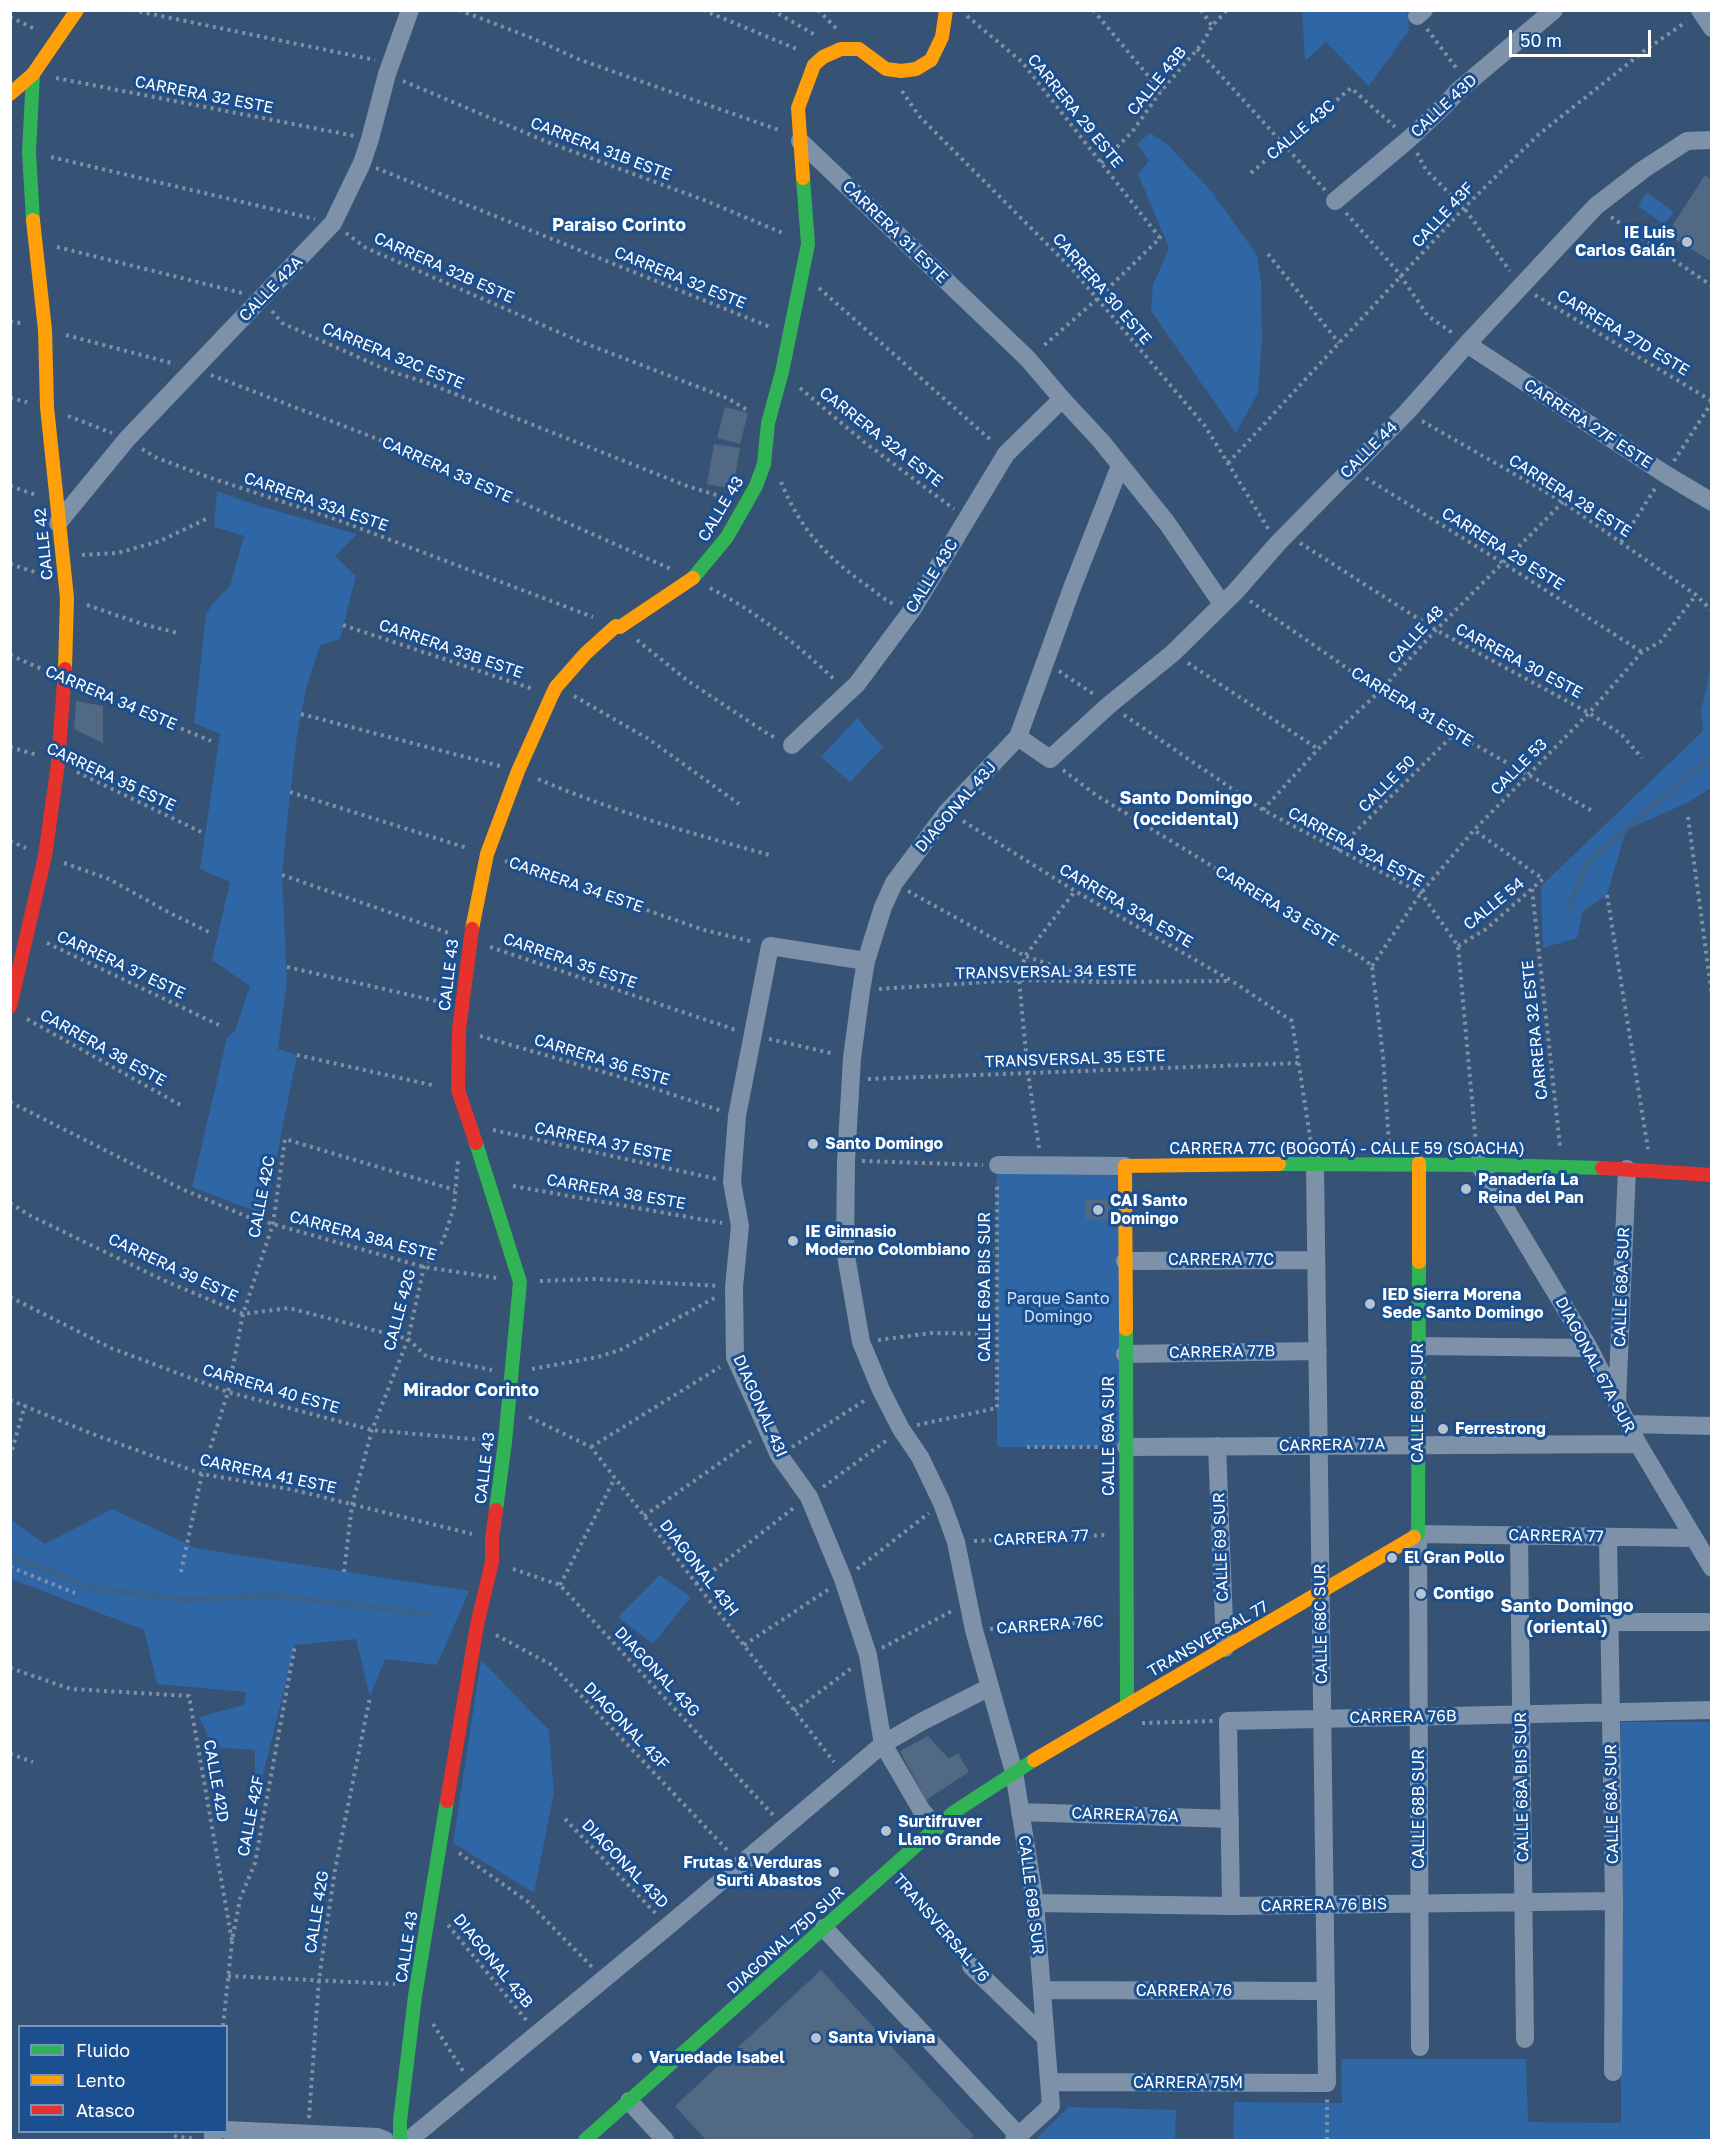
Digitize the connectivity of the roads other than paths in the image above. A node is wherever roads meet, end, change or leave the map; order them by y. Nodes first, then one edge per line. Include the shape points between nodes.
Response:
1 (78, 10) edge
2 (410, 10) edge
3 (945, 10) edge
4 (1554, 10) edge
5 (1700, 11) edge
6 (1712, 28) edge
7 (33, 74) junction
8 (10, 94) edge
9 (1712, 140) edge
10 (800, 141) junction
11 (1335, 201) dead end
12 (1467, 344) junction
13 (1062, 399) junction
14 (1120, 466) junction
15 (1712, 502) edge
16 (58, 523) junction
17 (1222, 604) junction
18 (1018, 737) junction
19 (792, 745) road end
20 (866, 961) junction
21 (16, 1011) edge
22 (1419, 1163) junction
23 (1478, 1163) junction
24 (1315, 1164) junction
25 (998, 1165) road end
26 (1125, 1166) junction
27 (1627, 1169) junction
28 (1712, 1175) edge
29 (1316, 1260) junction
30 (1125, 1261) junction
31 (1418, 1346) junction
32 (1589, 1347) junction
33 (1318, 1351) junction
34 (1125, 1354) junction
35 (1617, 1404) junction
36 (1628, 1424) junction
37 (1712, 1426) edge
38 (901, 1429) joint
39 (1418, 1444) junction
40 (1638, 1444) junction
41 (1319, 1445) junction
42 (1217, 1446) junction
43 (1126, 1447) junction
44 (1418, 1534) junction
45 (1519, 1535) junction
46 (1608, 1537) junction
47 (1694, 1538) junction
48 (1712, 1568) edge
49 (1321, 1591) junction
50 (1609, 1622) junction
51 (1712, 1622) edge
52 (1225, 1648) junction
53 (988, 1688) junction
54 (1127, 1705) junction
55 (1712, 1710) edge
56 (1611, 1712) junction
57 (1521, 1714) junction
58 (1419, 1717) junction
59 (1323, 1719) junction
60 (883, 1744) junction
61 (1014, 1772) junction
62 (1020, 1812) junction
63 (1230, 1819) junction
64 (936, 1827) junction
65 (1614, 1902) junction
66 (1035, 1903) junction
67 (1523, 1903) junction
68 (1419, 1904) junction
69 (1325, 1905) junction
70 (1231, 1906) junction
71 (824, 1928) junction
72 (971, 1966) road end
73 (1042, 1990) junction
74 (1326, 1991) junction
75 (1045, 2037) junction
76 (1525, 2039) dead end
77 (1420, 2047) dead end
78 (1613, 2072) dead end
79 (1049, 2082) junction
80 (1327, 2083) joint
81 (629, 2101) junction
82 (228, 2130) edge
83 (1016, 2138) edge
84 (385, 2140) edge
85 (400, 2140) edge
86 (409, 2140) edge
87 (585, 2140) edge
88 (665, 2140) edge

1 - 7 street
2 - 16 street, CALLE 42A via 362,163 333,223 127,439
3 - 10 street, CALLE 43 via 942,37 931,60 916,69 886,69 859,49 841,49 814,65 798,108
4 - 11 street, CALLE 43D
5 - 6 street
7 - 8 street
7 - 16 street, CALLE 42 via 29,152
9 - 12 street, CALLE 44 via 1687,141 1596,206
10 - 13 street, CARRERA 31 ESTE via 1028,359
10 - 85 street, CALLE 43 via 808,244 768,423 764,464 756,486 727,537 693,578 618,626 586,653 554,691 487,854 470,940 459,1030 458,1090 520,1282 492,1562 477,1625 416,1990
12 - 15 street, CARRERA 27F ESTE
12 - 17 street, CALLE 44
13 - 14 street, CARRERA 31 ESTE
13 - 19 street, CALLE 43C via 1006,454 912,610 857,684
14 - 17 street, CARRERA 31 ESTE via 1167,523
14 - 18 street, DIAGONAL 43J
16 - 21 street, CALLE 42 via 67,598 58,763
17 - 18 street, CALLE 44 via 1173,653 1050,759
18 - 20 street, DIAGONAL 43J via 947,812 894,883
20 - 38 street, DIAGONAL 43J via 852,1058 846,1250 861,1342
20 - 60 street, DIAGONAL 43I via 770,946 736,1116 732,1182 740,1226 734,1287 735,1357 779,1455 808,1497 843,1579 868,1655
22 - 23 street, CARRERA 77C (BOGOTÁ) - CALLE 59 (SOACHA)
22 - 24 street, CARRERA 77C (BOGOTÁ) - CALLE 59 (SOACHA)
22 - 31 street, CALLE 69B SUR
23 - 27 street, CARRERA 77C (BOGOTÁ) - CALLE 59 (SOACHA)
23 - 32 street, DIAGONAL 67A SUR
24 - 26 street, CARRERA 77C (BOGOTÁ) - CALLE 59 (SOACHA)
24 - 29 street, CALLE 68C SUR
25 - 26 street
26 - 30 street, CALLE 69A SUR
27 - 28 street, CARRERA 77C (BOGOTÁ) - CALLE 59 (SOACHA)
27 - 35 street, CALLE 68A SUR
29 - 30 street, CARRERA 77C
29 - 33 street, CALLE 68C SUR
30 - 34 street, CALLE 69A SUR
31 - 32 street
31 - 39 street, CALLE 69B SUR
32 - 35 street, DIAGONAL 67A SUR
33 - 34 street, CARRERA 77B
33 - 41 street, CALLE 68C SUR
34 - 43 street, CALLE 69A SUR
35 - 36 street, DIAGONAL 67A SUR
36 - 37 street
36 - 40 street, DIAGONAL 67A SUR
38 - 53 street, CALLE 69B SUR via 920,1457 956,1542
39 - 40 street, CARRERA 77A
39 - 41 street, CARRERA 77A
39 - 44 street, CALLE 69B SUR
40 - 47 street, DIAGONAL 67A SUR
41 - 42 street, CARRERA 77A
41 - 49 street, CALLE 68C SUR
42 - 43 street, CARRERA 77A
42 - 52 street, CALLE 69 SUR
43 - 54 street, CALLE 69A SUR
44 - 45 street, CARRERA 77
44 - 49 street, TRANSVERSAL 77
44 - 58 street, CALLE 68B SUR
45 - 46 street, CARRERA 77
45 - 57 street, CALLE 68A BIS SUR
46 - 47 street, CARRERA 77
46 - 50 street, CALLE 68A SUR
47 - 48 street, DIAGONAL 67A SUR
49 - 52 street, TRANSVERSAL 77
49 - 59 street, CALLE 68C SUR
50 - 51 street
50 - 56 street, CALLE 68A SUR
52 - 54 street, TRANSVERSAL 77
53 - 60 street
53 - 61 street, CALLE 69B SUR
54 - 61 street, TRANSVERSAL 77
55 - 56 street, CARRERA 76B
56 - 57 street, CARRERA 76B
56 - 65 street, CALLE 68A SUR
57 - 58 street, CARRERA 76B
57 - 67 street, CALLE 68A BIS SUR
58 - 59 street, CARRERA 76B
58 - 68 street, CALLE 68B SUR
59 - 63 street, CARRERA 76B via 1228,1721
59 - 69 street, CALLE 68C SUR
60 - 64 street via 922,1811
60 - 86 street
61 - 62 street, CALLE 69B SUR
61 - 64 street, DIAGONAL 75D SUR
62 - 63 street, CARRERA 76A
62 - 66 street, CALLE 69B SUR
63 - 70 street
64 - 71 street, DIAGONAL 75D SUR
65 - 67 street, CARRERA 76 BIS
65 - 78 street, CALLE 68A SUR
66 - 70 street, CARRERA 76 BIS
66 - 73 street, CALLE 69B SUR
67 - 68 street, CARRERA 76 BIS
67 - 76 street, CALLE 68A BIS SUR
68 - 69 street, CARRERA 76 BIS
68 - 77 street, CALLE 68B SUR
69 - 70 street, CARRERA 76 BIS
69 - 74 street, CALLE 68C SUR
71 - 81 street, DIAGONAL 75D SUR
71 - 83 street
72 - 75 street, TRANSVERSAL 76
73 - 74 street, CARRERA 76
73 - 75 street, CALLE 69B SUR
74 - 80 street, CALLE 68C SUR
75 - 79 street, CALLE 69B SUR
79 - 80 street, CARRERA 75M
79 - 83 street, CALLE 69B SUR via 1051,2106
81 - 87 street, DIAGONAL 75D SUR
81 - 88 street
82 - 84 street

